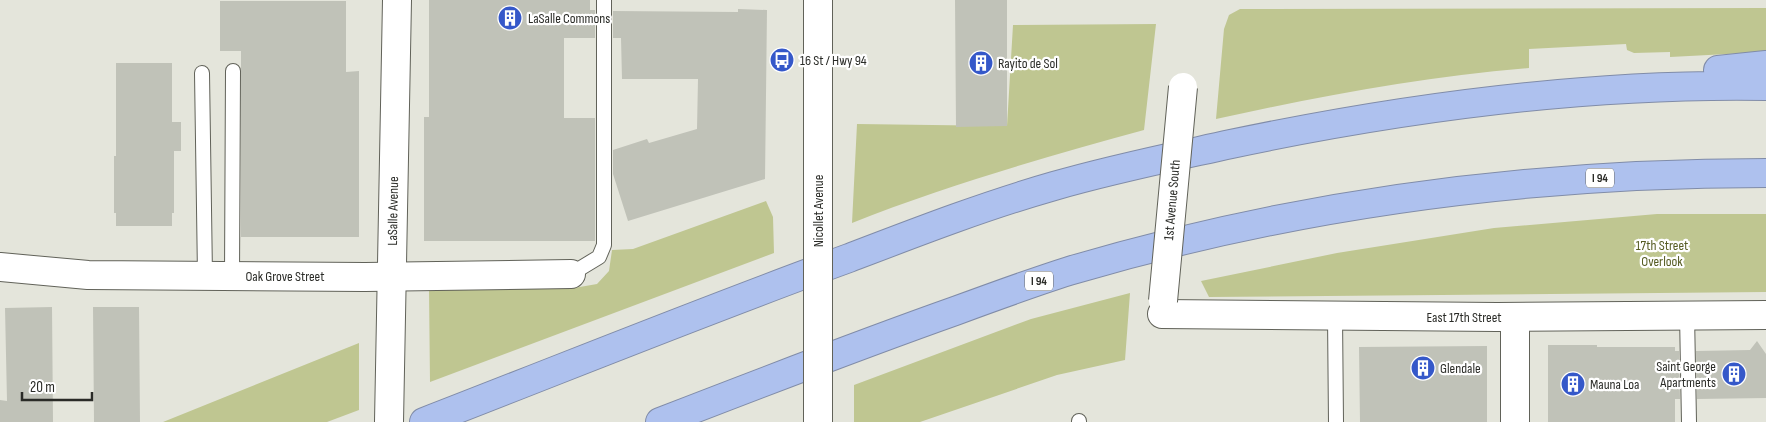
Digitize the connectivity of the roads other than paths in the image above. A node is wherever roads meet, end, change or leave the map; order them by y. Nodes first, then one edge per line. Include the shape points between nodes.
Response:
1 (397, 0) edge
2 (604, 0) edge
3 (818, 0) edge
4 (1766, 66) edge
5 (233, 71) dead end
6 (202, 73) dead end
7 (1684, 85) junction
8 (1766, 86) edge
9 (1183, 87) dead end
10 (1766, 95) edge
11 (1528, 96) junction
12 (1766, 173) edge
13 (1766, 189) edge
14 (1434, 195) junction
15 (0, 267) edge
16 (571, 274) joint
17 (205, 276) junction
18 (232, 276) junction
19 (392, 276) junction
20 (1163, 308) joint
21 (1687, 314) junction
22 (1766, 314) edge
23 (1335, 316) junction
24 (1515, 317) junction
25 (389, 422) edge
26 (424, 422) edge
27 (660, 422) edge
28 (818, 422) edge
29 (1336, 422) edge
30 (1515, 422) edge
31 (1689, 422) edge

1 - 19 street, LaSalle Avenue
2 - 16 lane via 604,245 599,257
3 - 28 street, Nicollet Avenue, bridge
4 - 11 highway
5 - 18 lane
6 - 17 lane
7 - 8 highway
7 - 10 highway
7 - 11 highway
9 - 20 street, 1st Avenue South, bridge
11 - 26 highway via 1384,115 1285,133 1132,165 1052,186 774,285
12 - 14 highway, I 94 via 1638,176
13 - 14 highway via 1669,185
14 - 27 highway, I 94 via 1270,220 1082,267 879,338
15 - 17 street, Oak Grove Street via 88,275
16 - 19 street, Oak Grove Street
17 - 18 street, Oak Grove Street
18 - 19 street, Oak Grove Street
19 - 25 street, LaSalle Avenue
20 - 23 street, East 17th Street
21 - 22 street, East 17th Street
21 - 24 street, East 17th Street
21 - 31 lane
23 - 24 street, East 17th Street
23 - 29 lane
24 - 30 street

